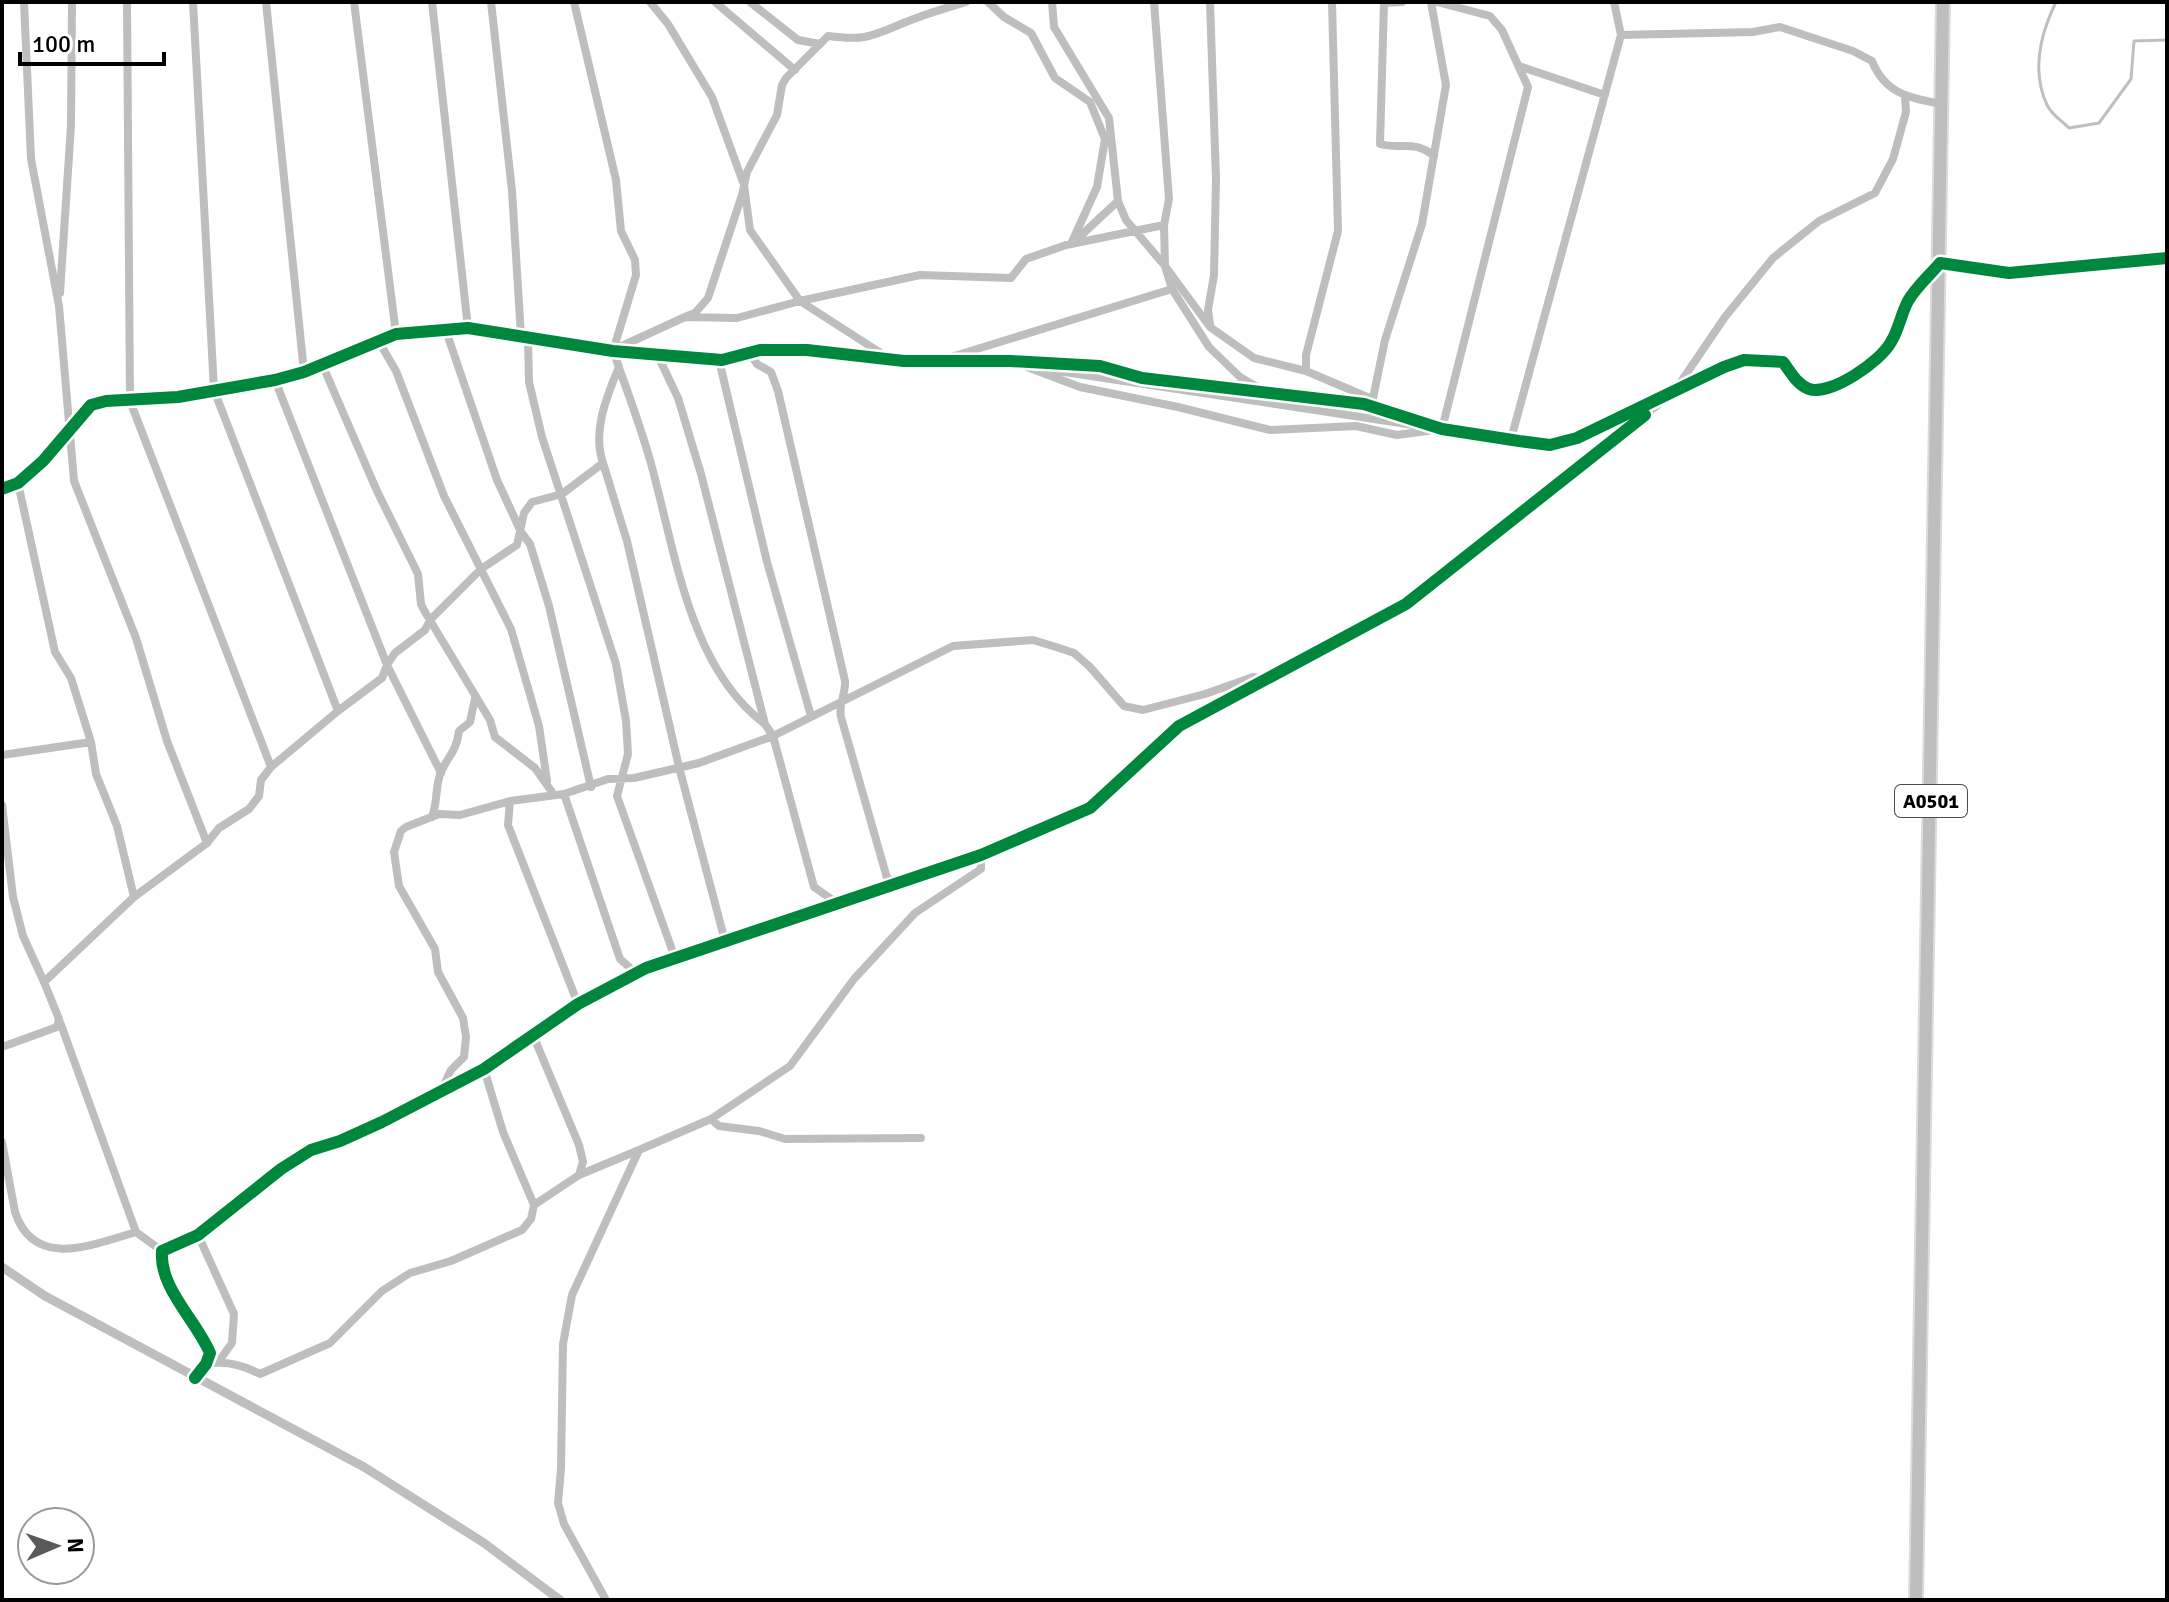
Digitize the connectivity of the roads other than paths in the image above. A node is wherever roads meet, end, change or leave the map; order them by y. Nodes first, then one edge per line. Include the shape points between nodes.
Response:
1 (24, 2) edge
2 (72, 2) edge
3 (127, 2) edge
4 (193, 2) edge
5 (266, 2) edge
6 (354, 2) edge
7 (432, 2) edge
8 (491, 2) edge
9 (574, 2) edge
10 (650, 2) edge
11 (715, 2) edge
12 (750, 2) edge
13 (966, 2) edge
14 (988, 2) edge
15 (1154, 2) edge
16 (1210, 2) edge
17 (1332, 2) edge
18 (1384, 2) edge
19 (1402, 2) edge
20 (1434, 2) edge
21 (1614, 2) edge
22 (1943, 2) edge
23 (1055, 4) edge
24 (1621, 35) junction
25 (820, 44) junction
26 (1519, 66) junction
27 (795, 70) junction
28 (1605, 95) junction
29 (1905, 97) junction
30 (1942, 104) junction
31 (1434, 156) junction
32 (744, 185) junction
33 (1118, 201) junction
34 (1164, 225) junction
35 (1137, 230) junction
36 (1071, 244) junction
37 (2167, 258) edge
38 (1940, 263) junction
39 (1165, 266) junction
40 (1172, 289) junction
41 (800, 301) junction
42 (59, 306) junction
43 (685, 317) junction
44 (1210, 327) junction
45 (445, 328) junction
46 (468, 328) junction
47 (396, 334) junction
48 (525, 337) junction
49 (378, 340) junction
50 (613, 351) junction
51 (750, 353) junction
52 (658, 356) junction
53 (719, 360) junction
54 (890, 360) junction
55 (942, 360) junction
56 (1010, 361) junction
57 (322, 364) junction
58 (619, 367) junction
59 (1027, 367) junction
60 (1306, 371) junction
61 (304, 372) junction
62 (275, 380) junction
63 (214, 390) junction
64 (1264, 392) junction
65 (1674, 393) junction
66 (130, 401) junction
67 (1372, 403) junction
68 (1442, 429) junction
69 (69, 431) junction
70 (1515, 440) junction
71 (603, 463) junction
72 (18, 483) junction
73 (2, 489) edge
74 (562, 494) junction
75 (521, 532) junction
76 (481, 569) junction
77 (430, 620) junction
78 (387, 665) junction
79 (1267, 679) junction
80 (475, 698) junction
81 (841, 702) junction
82 (338, 711) junction
83 (811, 716) junction
84 (765, 724) junction
85 (773, 736) junction
86 (91, 742) junction
87 (2, 755) edge
88 (271, 767) junction
89 (679, 767) junction
90 (441, 773) junction
91 (622, 779) junction
92 (548, 784) junction
93 (591, 787) junction
94 (559, 795) junction
95 (510, 801) junction
96 (2, 805) edge
97 (432, 817) junction
98 (207, 843) junction
99 (981, 855) junction
100 (898, 883) junction
101 (134, 897) junction
102 (837, 903) junction
103 (725, 941) junction
104 (675, 958) junction
105 (636, 973) junction
106 (44, 982) junction
107 (578, 1004) junction
108 (59, 1019) junction
109 (533, 1035) junction
110 (2, 1047) edge
111 (484, 1069) junction
112 (438, 1093) junction
113 (711, 1119) junction
114 (921, 1138) dead end
115 (2, 1142) edge
116 (639, 1150) junction
117 (579, 1175) junction
118 (534, 1205) junction
119 (136, 1232) junction
120 (198, 1235) junction
121 (162, 1251) junction
122 (2, 1267) edge
123 (219, 1361) junction
124 (206, 1364) junction
125 (195, 1378) junction
126 (560, 1600) edge
127 (606, 1600) edge
128 (1916, 1600) edge

1 - 42 street via 31,159
2 - 42 street via 71,125
3 - 66 street
4 - 63 street
5 - 61 street
6 - 47 street
7 - 46 street
8 - 48 street
9 - 50 street via 616,180 621,231 635,260 636,275
10 - 32 street via 705,82
11 - 27 street
12 - 25 street via 798,40
13 - 25 street via 879,35 828,36
14 - 36 street via 1031,33 1055,78 1090,102 1105,139 1097,187
15 - 34 street via 1169,199
16 - 44 street via 1216,166
17 - 60 street via 1338,231
18 - 19 street
18 - 31 street via 1380,144 1414,144
20 - 26 street via 1490,16
20 - 31 street via 1446,85
21 - 24 street
22 - 30 highway, A0501
23 - 33 street via 1054,27 1109,118
24 - 28 street
24 - 29 street via 1780,27 1872,61 1878,76
25 - 27 street
26 - 28 street
26 - 68 street via 1528,87
27 - 32 street via 782,85 777,115
28 - 70 street
29 - 30 street
29 - 65 street via 1893,159 1875,193 1819,221 1773,258
30 - 38 highway, A0501
31 - 67 street via 1422,224 1385,340
32 - 41 street via 750,230
32 - 43 street via 708,298
33 - 35 street
33 - 36 street
34 - 35 street
34 - 39 street
35 - 36 street
35 - 39 street
36 - 41 street via 1026,259 1011,278 920,275
37 - 38 street via 2009,273
38 - 65 street via 1909,300 1887,348 1862,371 1813,390 1802,386 1783,362 1744,360
38 - 128 highway, A0501
39 - 40 street
39 - 44 street
40 - 55 street
40 - 64 street via 1209,347
41 - 43 street via 737,318
41 - 54 street
42 - 69 street
43 - 50 street
44 - 60 street via 1254,358
45 - 46 street
45 - 47 street
45 - 75 street via 497,480
46 - 48 street
47 - 49 street
48 - 50 street
48 - 74 street via 529,382
49 - 57 street
49 - 76 street
50 - 52 street
50 - 58 street
51 - 53 street
51 - 54 street via 807,350
51 - 81 street via 771,372 778,391 845,681
52 - 53 street
52 - 84 street via 692,443
53 - 83 street via 770,574
54 - 55 street
55 - 56 street
56 - 59 street
56 - 64 street via 1100,366 1142,378
57 - 61 street
57 - 77 street via 418,574 421,604
58 - 71 street via 602,411
58 - 84 street via 698,630 714,668 744,708
59 - 68 street
59 - 68 street via 1080,387 1270,430 1356,426 1397,435
60 - 67 street
61 - 62 street
62 - 63 street
62 - 78 street
63 - 66 street
63 - 82 street
64 - 67 street
65 - 70 street via 1577,438 1550,445
65 - 79 street via 1406,604
66 - 69 street via 91,405
66 - 88 street
67 - 68 street
68 - 70 street
69 - 72 street
69 - 98 street via 74,481 136,638 167,741
71 - 74 street
71 - 89 street via 627,541
72 - 73 street
72 - 86 street via 55,652 71,678
74 - 75 street via 532,502
74 - 91 street via 616,664 628,754
75 - 76 street via 517,545
75 - 93 street via 530,544 549,606
76 - 77 street
76 - 92 street via 511,629 539,726
77 - 78 street
77 - 80 street
78 - 82 street via 382,678
78 - 90 street
79 - 81 street via 1253,677 1143,710 1124,706 1074,653 1033,640 1010,640 953,646
79 - 99 street via 1179,726 1090,808
80 - 90 street via 470,722 459,731
80 - 92 street via 495,737
81 - 83 street
81 - 100 street via 887,878
82 - 88 street
83 - 85 street
84 - 85 street
85 - 89 street
85 - 102 street via 814,887
86 - 87 street
86 - 101 street
88 - 98 street via 249,809 219,828
89 - 91 street
89 - 103 street
90 - 97 street
91 - 93 street
91 - 104 street via 617,796
92 - 94 street
93 - 94 street
94 - 95 street
94 - 105 street via 620,959
95 - 97 street
95 - 107 street via 508,825
96 - 106 street via 13,897
97 - 112 street via 401,831 394,852 399,886 435,949 438,972 463,1018 464,1057
98 - 101 street
99 - 100 street
99 - 113 street via 981,869 915,913 854,979 790,1066
100 - 102 street
101 - 106 street
102 - 103 street
103 - 104 street
104 - 105 street
105 - 107 street
106 - 108 street
107 - 109 street
108 - 110 street via 57,1027
108 - 119 street
109 - 111 street
109 - 117 street via 579,1145
111 - 112 street
111 - 118 street
112 - 120 street via 311,1150
113 - 114 street via 719,1126 785,1139
113 - 116 street
115 - 119 street via 15,1212 34,1242 54,1249 78,1248
116 - 117 street
116 - 127 street via 572,1295 563,1344 558,1503
117 - 118 street
118 - 123 street via 522,1230 410,1273 382,1291 330,1343 260,1374
119 - 121 street
120 - 121 street
120 - 123 street via 234,1314 232,1343
121 - 124 street via 166,1280 210,1353
122 - 125 street
123 - 124 street
124 - 125 street
125 - 126 street via 364,1467 484,1543

